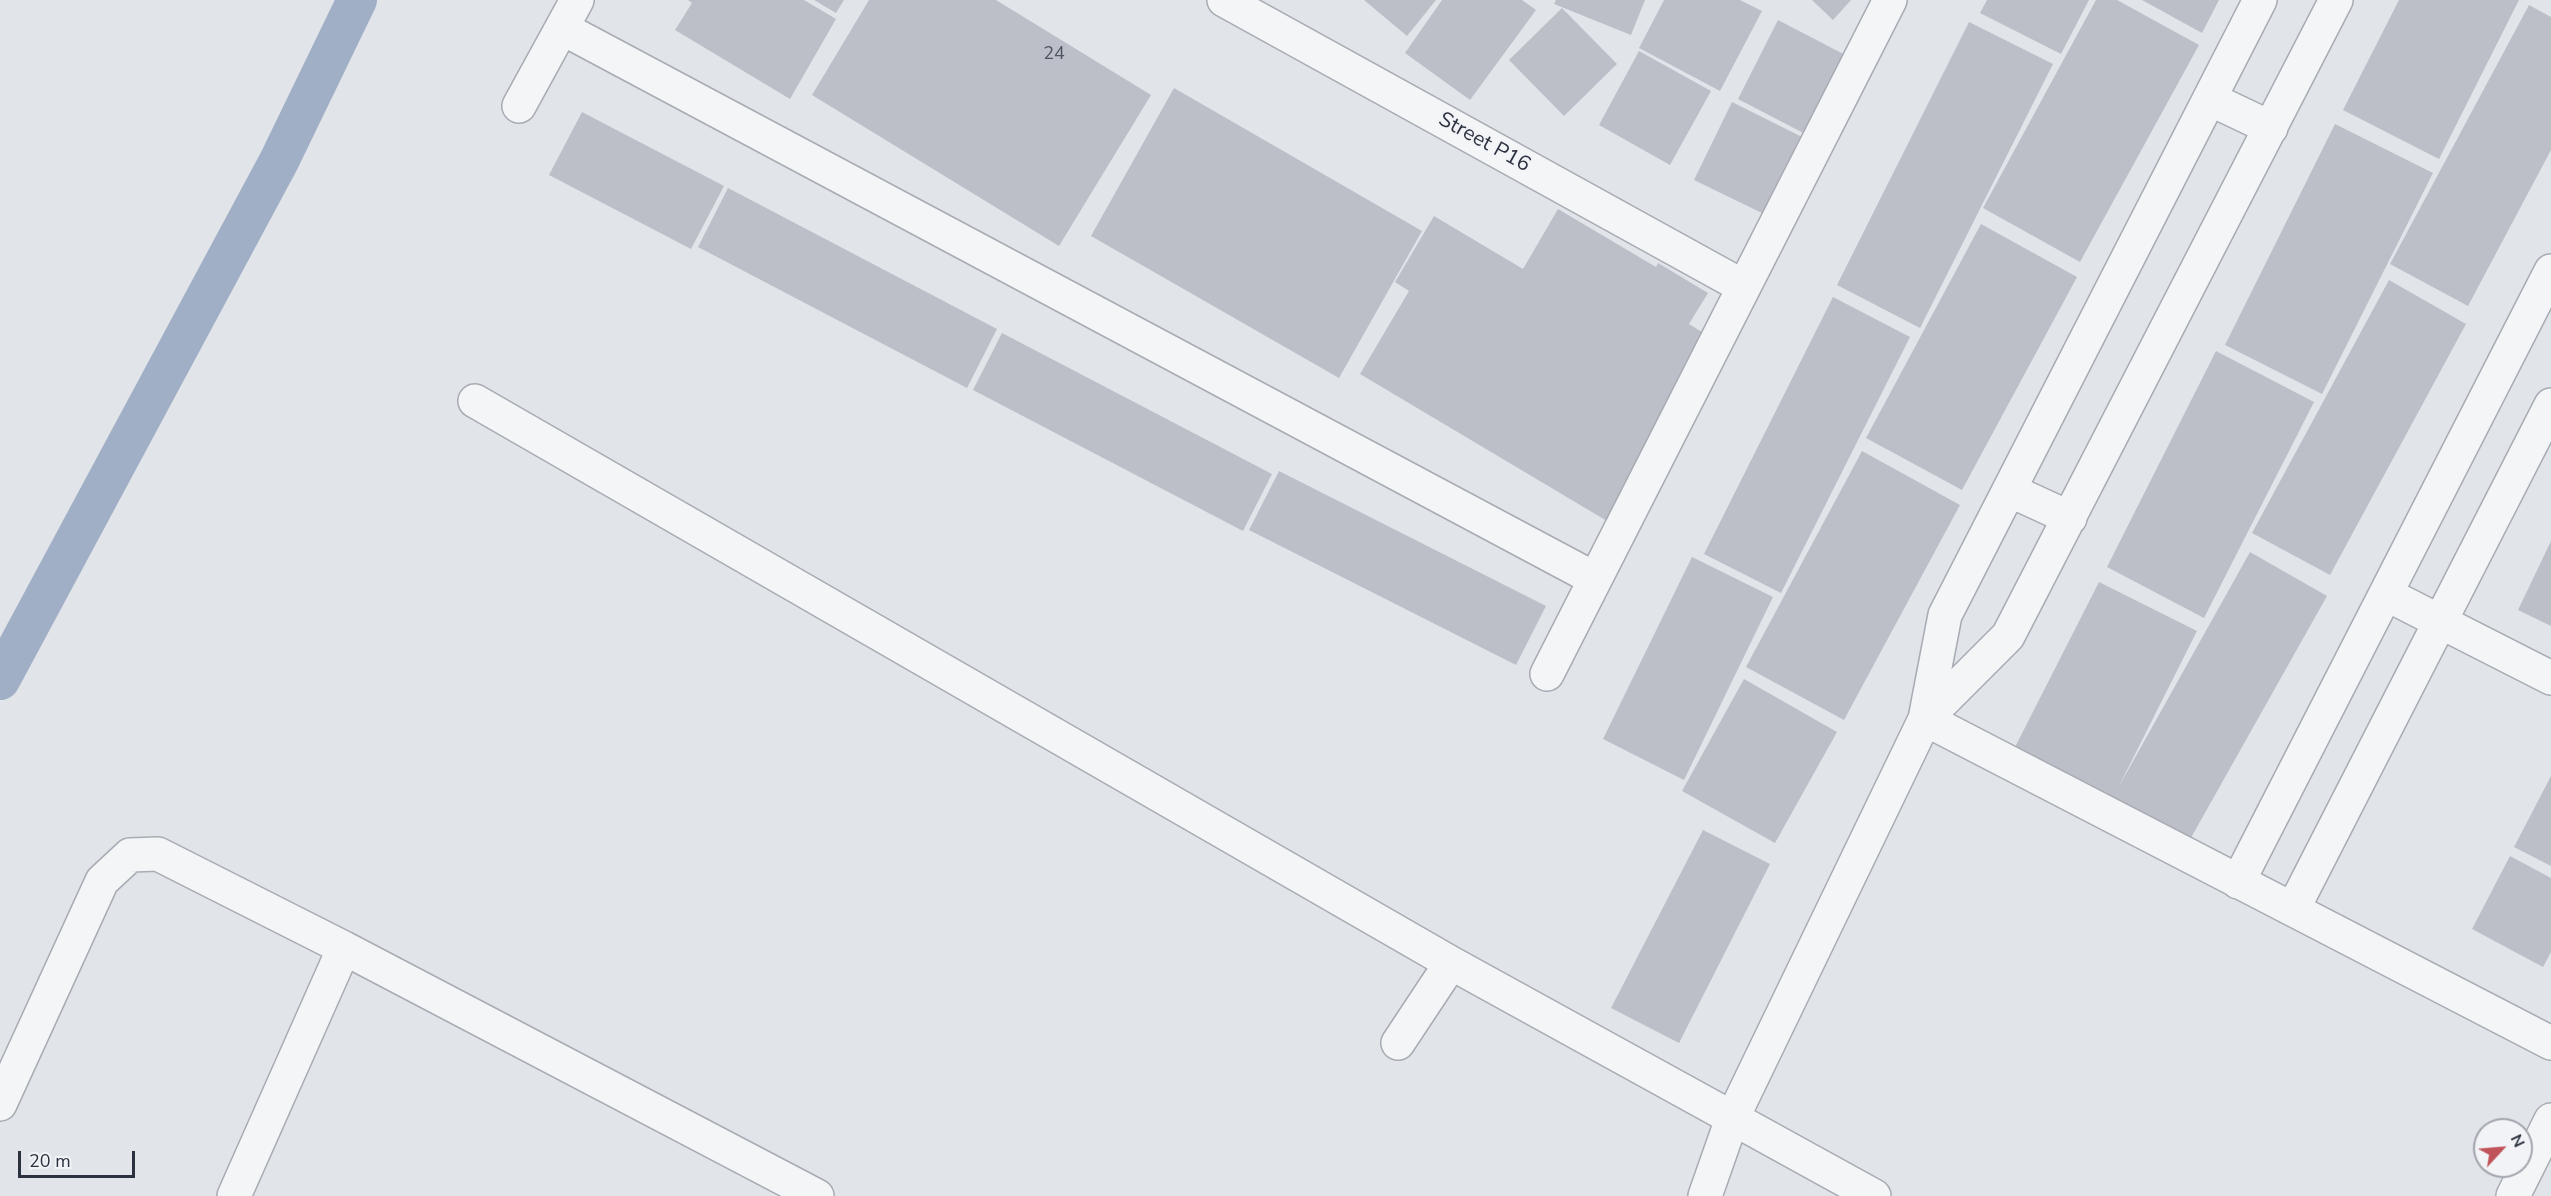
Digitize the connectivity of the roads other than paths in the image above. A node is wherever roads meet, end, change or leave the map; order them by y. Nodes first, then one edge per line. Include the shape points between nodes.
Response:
1 (577, 0) edge
2 (1224, 0) edge
3 (1890, 0) edge
4 (2260, 0) edge
5 (2336, 0) edge
6 (562, 28) junction
7 (2210, 99) junction
8 (519, 106) dead end
9 (2271, 128) junction
10 (2548, 284) edge
11 (1744, 287) junction
12 (475, 402) dead end
13 (2551, 405) edge
14 (2009, 490) junction
15 (2070, 518) junction
16 (1595, 579) junction
17 (2386, 594) junction
18 (2441, 620) junction
19 (1547, 674) dead end
20 (2551, 678) edge
21 (1925, 719) junction
22 (2238, 882) junction
23 (2293, 909) junction
24 (344, 948) junction
25 (1451, 963) junction
26 (1398, 1043) dead end
27 (2551, 1043) edge
28 (0, 1104) edge
29 (1732, 1119) junction
30 (2551, 1120) edge
31 (234, 1196) edge
32 (817, 1196) edge
33 (1705, 1196) edge
34 (1874, 1196) edge
35 (2513, 1196) edge

1 - 6 street
2 - 11 street, Street P16
3 - 11 street
4 - 7 street
5 - 9 street
6 - 8 street
6 - 16 street
7 - 9 street
7 - 14 street
9 - 15 street
10 - 17 street
11 - 16 street
12 - 25 street
13 - 18 street
14 - 15 street
14 - 21 street via 1945,615
15 - 21 street via 2008,636
16 - 19 street
17 - 18 street
17 - 22 street
18 - 20 street
18 - 23 street
21 - 22 street
21 - 29 street
22 - 23 street
23 - 27 street
24 - 28 street via 158,854 130,855 102,881
24 - 31 street
24 - 32 street
25 - 26 street
25 - 29 street
29 - 33 street
29 - 34 street
30 - 35 street

